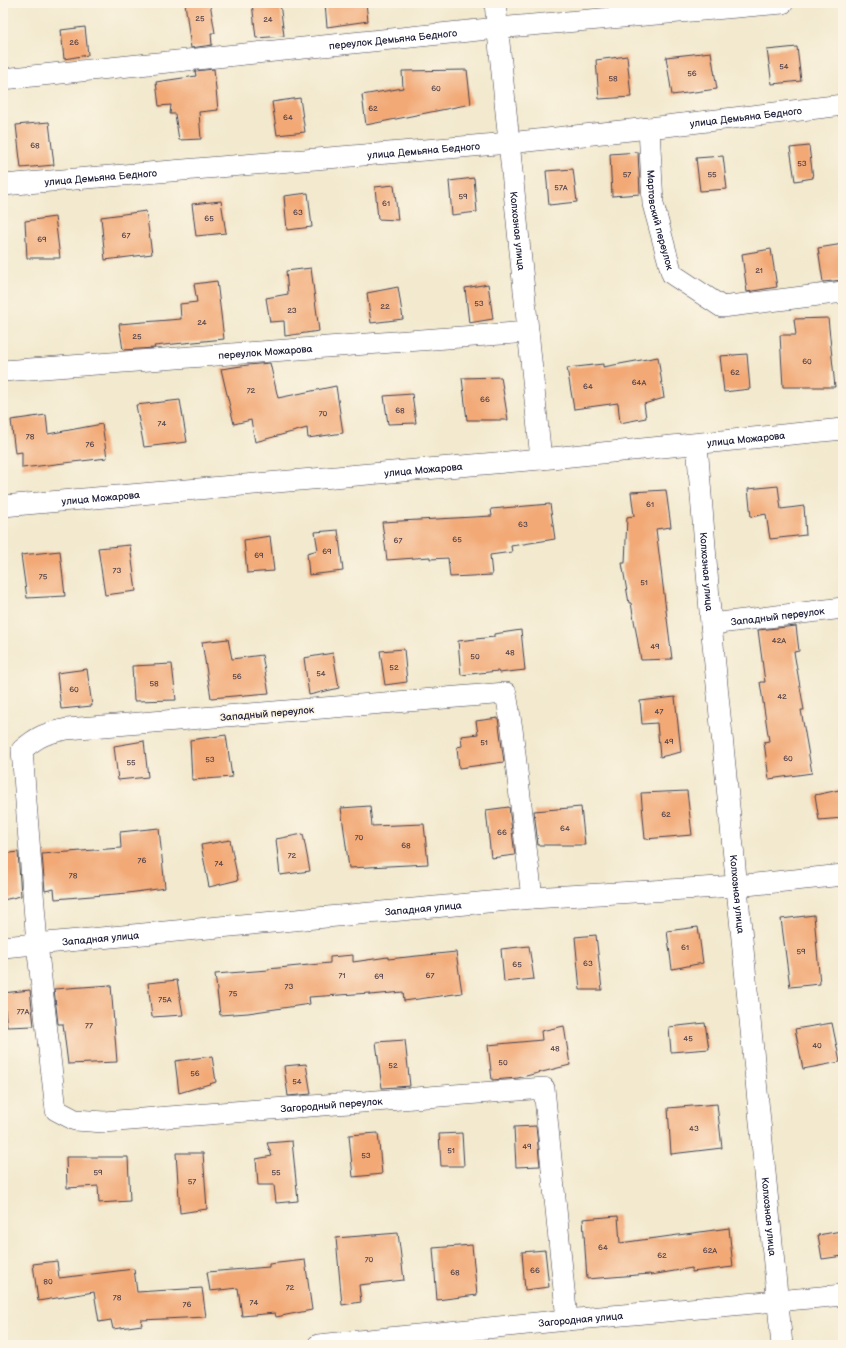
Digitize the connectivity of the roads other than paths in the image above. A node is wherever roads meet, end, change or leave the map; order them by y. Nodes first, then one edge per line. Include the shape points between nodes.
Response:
1 (495, 3) edge
2 (783, 3) edge
3 (498, 28) junction
4 (3, 79) edge
5 (843, 105) edge
6 (649, 128) junction
7 (509, 143) junction
8 (3, 185) edge
9 (843, 292) edge
10 (528, 332) junction
11 (3, 371) edge
12 (843, 429) edge
13 (697, 444) junction
14 (541, 458) junction
15 (3, 506) edge
16 (843, 608) edge
17 (711, 624) junction
18 (843, 876) edge
19 (736, 886) junction
20 (532, 898) junction
21 (37, 944) junction
22 (3, 947) edge
23 (843, 1295) edge
24 (778, 1302) junction
25 (567, 1320) junction
26 (318, 1345) edge
27 (782, 1345) edge

1 - 3 street, Колхозная улица
2 - 3 street, переулок Демьяна Бедного
3 - 4 street, переулок Демьяна Бедного
3 - 7 street, Колхозная улица
5 - 6 street, улица Демьяна Бедного
6 - 7 street, улица Демьяна Бедного
6 - 9 street, Мартовский переулок via 653,204 672,274 722,307
7 - 8 street, улица Демьяна Бедного
7 - 10 street, Колхозная улица
10 - 11 street, переулок Можарова
10 - 14 street, Колхозная улица
12 - 13 street, улица Можарова
13 - 14 street, улица Можарова
13 - 17 street, Колхозная улица
14 - 15 street, улица Можарова
16 - 17 street, Западный переулок
17 - 19 street, Колхозная улица
18 - 19 street, Западная улица
19 - 20 street, Западная улица
19 - 24 street, Колхозная улица
20 - 21 street, Западная улица
20 - 21 street, Западный переулок via 506,693 67,729 35,738 22,750
21 - 22 street, Западная улица
21 - 25 street, Загородный переулок via 56,1110 75,1120 104,1122 544,1088
23 - 24 street, Загородная улица
24 - 25 street, Загородная улица
24 - 27 street, Колхозная улица
25 - 26 street, Загородная улица

